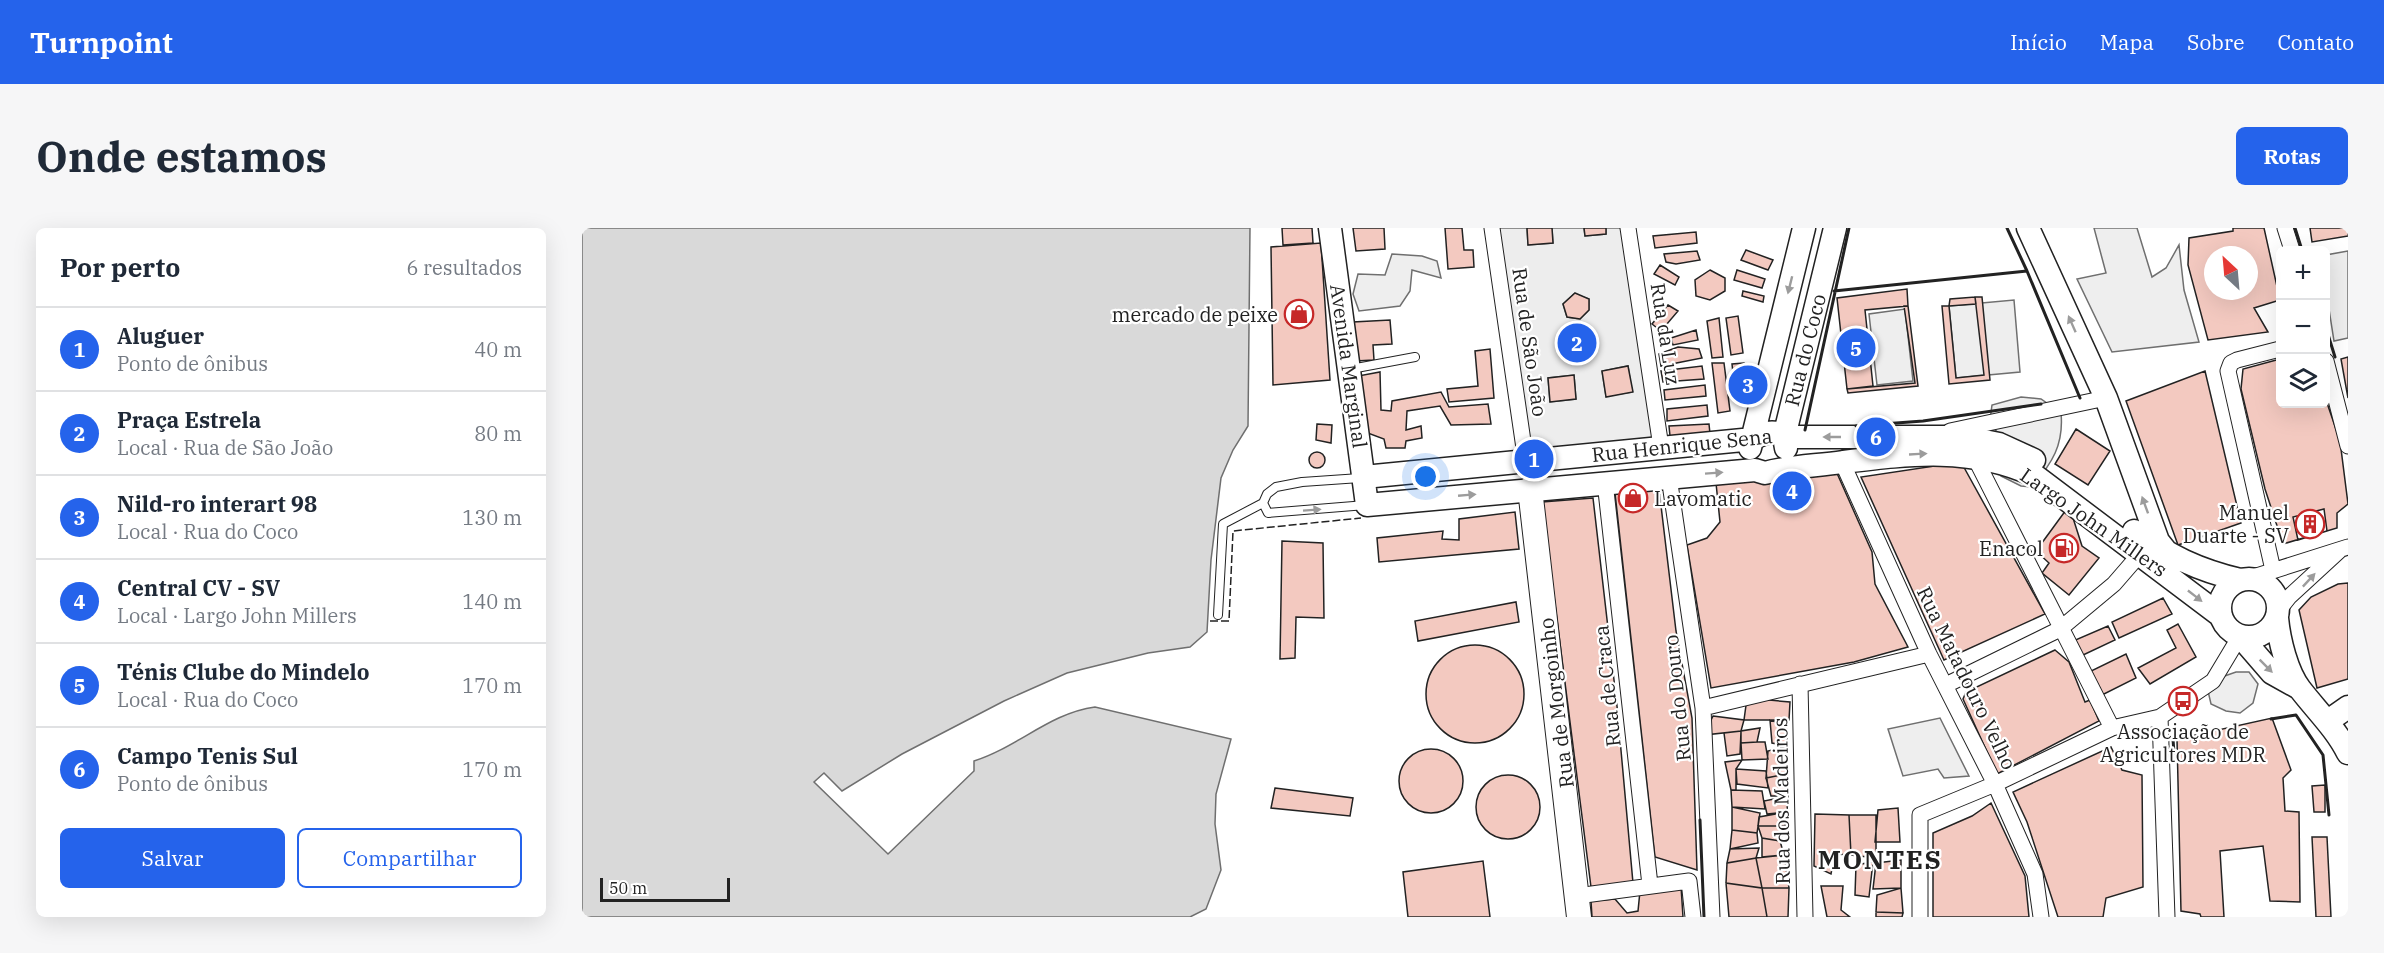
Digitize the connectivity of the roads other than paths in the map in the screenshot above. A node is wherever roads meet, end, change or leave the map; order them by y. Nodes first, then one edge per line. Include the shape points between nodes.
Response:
1 (1330, 228) edge
2 (1492, 228) edge
3 (1628, 228) edge
4 (1804, 228) edge
5 (1835, 228) edge
6 (2028, 228) edge
7 (2285, 228) edge
8 (2291, 246) edge
9 (2276, 349) edge
10 (1415, 357) dead end
11 (1349, 369) junction
12 (2330, 379) edge
13 (2106, 398) junction
14 (1923, 436) junction
15 (1784, 437) junction
16 (1753, 439) junction
17 (2348, 446) edge
18 (1661, 447) junction
19 (1974, 456) junction
20 (1526, 462) junction
21 (1842, 462) junction
22 (1765, 470) junction
23 (1364, 477) junction
24 (1669, 477) junction
25 (1605, 482) junction
26 (1530, 489) junction
27 (1263, 503) junction
28 (1367, 505) junction
29 (2344, 548) edge
30 (2140, 554) junction
31 (2171, 556) junction
32 (2273, 570) junction
33 (2244, 580) junction
34 (1218, 615) dead end
35 (2277, 615) junction
36 (2221, 616) junction
37 (2060, 629) junction
38 (2240, 636) junction
39 (1929, 654) junction
40 (1800, 684) junction
41 (1946, 685) junction
42 (2299, 688) junction
43 (2348, 707) edge
44 (1703, 708) junction
45 (2160, 717) junction
46 (2328, 721) junction
47 (2112, 728) junction
48 (2348, 753) edge
49 (1995, 784) junction
50 (1650, 885) junction
51 (1578, 906) edge
52 (1693, 917) edge
53 (1712, 917) edge
54 (1805, 917) edge
55 (1920, 917) edge
56 (2041, 917) edge
57 (2167, 917) edge

1 - 11 main road, Avenida Marginal
2 - 20 street, Rua de São João
3 - 18 street, Rua da Luz
4 -> 16 main road, Rua do Coco
5 - 15 main road, Rua do Coco
13 -> 6 main road
7 - 8 street
9 - 32 street via 2237,360 2228,371
10 - 11 lane
11 - 23 main road, Avenida Marginal
12 - 17 street
13 - 14 street
31 -> 13 main road via 2158,541
14 -> 15 main road, Largo John Millers
14 - 31 main road, Largo John Millers via 1984,440 2014,450 2061,478
15 - 16 main road, Rua Henrique Sena via 1772,432
15 - 22 main road, Rua do Coco via 1785,459
16 - 18 main road, Rua Henrique Sena
16 - 22 main road, Rua do Coco via 1747,459
18 - 20 main road, Rua Henrique Sena
21 -> 19 main road, Largo John Millers via 1942,453
19 - 30 main road, Largo John Millers via 2034,475
19 - 37 street
20 - 23 main road, Rua Henrique Sena
21 - 22 main road, Largo John Millers
21 - 39 street, Rua Matadouro Velho
24 -> 22 main road, Rua Henrique Sena
23 - 27 lane via 1276,487
23 - 28 main road, Avenida Marginal
24 - 25 main road, Rua Henrique Sena
24 - 44 street, Rua do Douro
25 - 26 main road, Rua Henrique Sena
25 - 50 street, Rua de Craca
28 -> 26 main road, Rua Henrique Sena
26 - 51 main road, Rua de Morgoinho
27 -> 28 lane via 1268,513
27 - 34 lane via 1223,524
29 - 32 street
35 -> 29 street via 2289,597
30 -> 36 main road, Largo John Millers
30 - 37 street via 2114,584
31 - 33 main road, Largo John Millers via 2198,569
32 - 33 street
33 - 35 main road via 2261,582 2273,591
33 - 36 main road via 2223,594
35 - 38 main road via 2262,634
35 - 42 main road via 2280,638
36 - 38 main road via 2228,628
37 - 41 street
37 - 47 street
38 -> 42 main road via 2272,673
38 - 45 street via 2213,681
39 - 40 street
39 - 41 street, Rua Matadouro Velho
40 - 44 street
40 - 54 street, Rua dos Madeiros
41 - 49 street, Rua Matadouro Velho
42 - 46 main road
43 - 46 main road
44 - 53 street, Rua do Douro
45 - 47 street
45 - 57 street
46 - 48 main road
47 - 49 street
49 - 55 street via 1920,815
49 - 56 street, Rua Matadouro Velho via 2035,874
50 - 51 street
50 - 52 street via 1689,881

